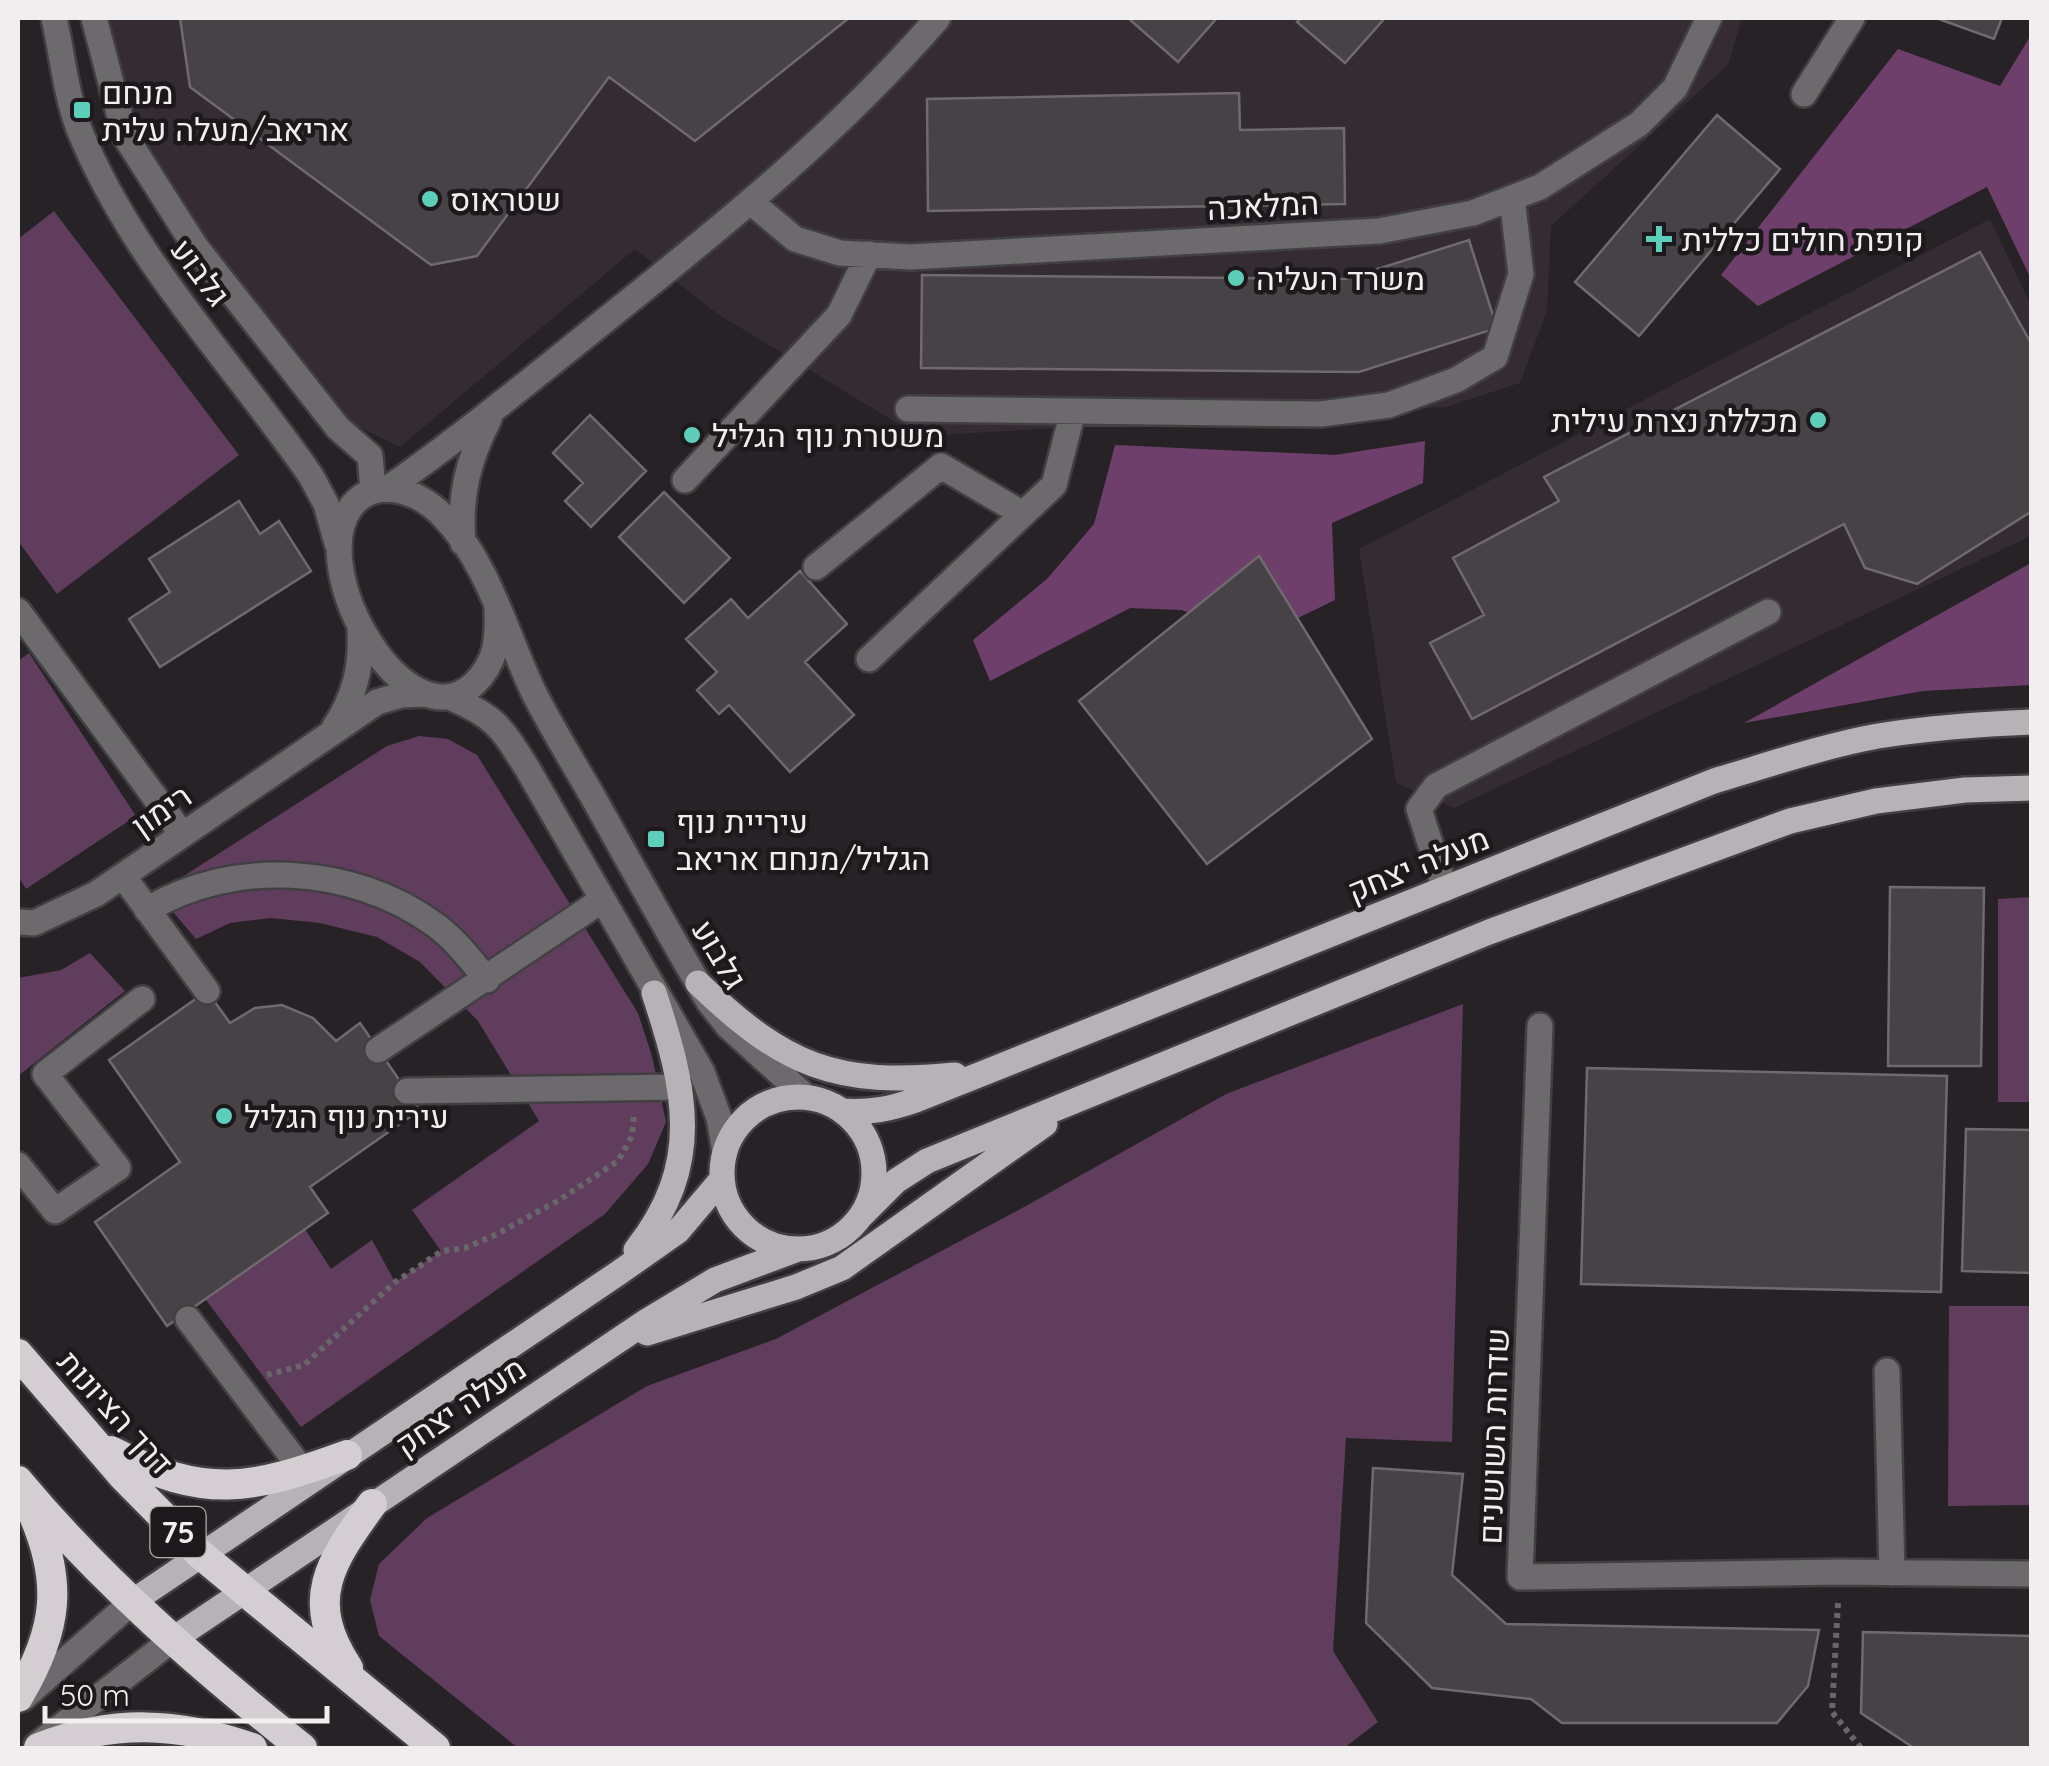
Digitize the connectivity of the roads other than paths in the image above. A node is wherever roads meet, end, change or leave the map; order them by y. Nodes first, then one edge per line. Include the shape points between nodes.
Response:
1 (54, 18) edge
2 (94, 18) edge
3 (938, 18) edge
4 (1709, 18) edge
5 (1852, 18) edge
6 (1804, 94) dead end
7 (1512, 198) junction
8 (752, 203) junction
9 (869, 254) junction
10 (908, 409) dead end
11 (493, 410) junction
12 (1074, 411) junction
13 (686, 480) dead end
14 (382, 488) junction
15 (1024, 514) junction
16 (462, 542) junction
17 (337, 544) junction
18 (816, 568) dead end
19 (497, 608) junction
20 (18, 610) edge
21 (1768, 612) dead end
22 (360, 624) junction
23 (869, 658) dead end
24 (439, 695) junction
25 (2032, 722) edge
26 (332, 731) junction
27 (2032, 788) edge
28 (1969, 790) junction
29 (2032, 805) edge
30 (182, 834) junction
31 (123, 876) junction
32 (1445, 889) junction
33 (602, 900) junction
34 (147, 910) junction
35 (18, 922) edge
36 (487, 980) junction
37 (698, 983) junction
38 (207, 991) dead end
39 (654, 993) junction
40 (142, 998) dead end
41 (1540, 1026) dead end
42 (378, 1050) dead end
43 (985, 1072) junction
44 (680, 1087) junction
45 (407, 1091) dead end
46 (806, 1097) junction
47 (1082, 1098) junction
48 (842, 1110) junction
49 (724, 1152) junction
50 (18, 1165) edge
51 (722, 1179) junction
52 (860, 1216) junction
53 (798, 1249) junction
54 (618, 1274) junction
55 (188, 1319) dead end
56 (610, 1345) junction
57 (18, 1354) edge
58 (1887, 1370) dead end
59 (95, 1442) junction
60 (347, 1455) junction
61 (303, 1471) junction
62 (19, 1482) edge
63 (372, 1504) junction
64 (200, 1554) junction
65 (1892, 1573) junction
66 (2032, 1574) edge
67 (243, 1592) junction
68 (132, 1602) junction
69 (172, 1640) junction
70 (360, 1687) junction
71 (18, 1700) edge
72 (220, 1738) junction
73 (36, 1748) edge
74 (186, 1748) edge
75 (252, 1748) edge
76 (302, 1748) edge
77 (436, 1748) edge

1 - 17 street, גלבוע via 77,124 102,180 136,239 311,476
2 - 14 street, גלבוע via 126,136 196,246 338,428 370,456
3 - 8 street via 852,112
4 - 7 street, המלאכה via 1675,88 1639,124 1540,188
5 - 6 street
7 - 9 street, המלאכה via 1473,213 1379,230
7 - 12 street via 1522,274 1495,356 1456,380 1389,406 1322,414
8 - 9 street, המלאכה via 795,238 840,253
8 - 11 street
9 - 13 street via 839,315
10 - 12 street
11 - 14 street via 445,450
11 - 16 street via 463,485
12 - 15 street via 1054,485
14 - 16 street via 411,494 440,512
14 - 17 street via 353,504
15 - 18 street via 941,466
15 - 23 street
16 - 19 street
17 - 22 street
19 - 24 street via 495,655 486,672 467,690
19 - 37 street, גלבוע via 534,694
20 - 30 street
21 - 32 street via 1436,786 1419,809
22 - 24 street via 368,644 404,683
22 - 26 street, רימון via 357,682
24 - 26 street, רימון via 377,702
24 - 33 street via 482,710 501,728
25 - 32 main road, מעלה יצחק via 1878,736 1798,756 1714,781
26 - 30 street, רימון
27 - 28 main road
28 - 29 main road
28 - 47 main road via 1876,801 1790,821 1489,932
30 - 31 street, רימון
31 - 34 street
31 - 35 street, רימון via 62,913
32 - 43 main road, מעלה יצחק
33 - 36 street
33 - 39 street
34 - 36 street via 173,894 263,874 353,885 432,922
34 - 38 street
36 - 42 street
37 - 43 main road via 739,1023 779,1049 847,1076 890,1080
37 - 46 street, גלבוע via 728,1026
39 - 44 main road
39 - 49 street via 702,1072
40 - 50 street via 44,1074 118,1168 55,1211
41 - 65 street, שדרות השושנים via 1520,1577
43 - 48 main road, מעלה יצחק via 889,1110
44 - 45 street
44 - 54 main road via 684,1136 670,1197
46 - 48 main road
46 - 49 main road via 785,1097 747,1116
47 - 52 main road via 927,1161
47 - 56 main road via 842,1268
48 - 52 main road via 864,1138 874,1172
49 - 51 main road
51 - 53 main road via 727,1201 746,1228 775,1246
51 - 54 main road, מעלה יצחק via 678,1230
52 - 53 main road via 821,1246
53 - 56 main road, מעלה יצחק via 715,1280
54 - 60 main road, מעלה יצחק
55 - 61 street
56 - 63 main road, מעלה יצחק
57 - 59 highway, דרך הציונות / 75
58 - 65 street
59 - 61 highway via 144,1467 209,1485 240,1486
59 - 64 highway, דרך הציונות / 75
60 - 61 highway
60 - 64 main road, מעלה יצחק
62 - 68 highway, 75
62 - 71 highway via 45,1539 54,1602
63 - 67 main road, מעלה יצחק
63 - 70 highway via 339,1550 322,1607 329,1635
64 - 67 highway, דרך הציונות / 75
64 - 68 main road, מעלה יצחק
65 - 66 street, שדרות השושנים
67 - 69 main road, מעלה יצחק
67 - 70 highway, דרך הציונות / 75
68 - 69 highway, 75
68 - 71 street
69 - 73 street
69 - 76 highway, 75
70 - 77 highway, דרך הציונות / 75
72 - 73 highway via 163,1727 116,1728
72 - 74 street
72 - 75 highway

